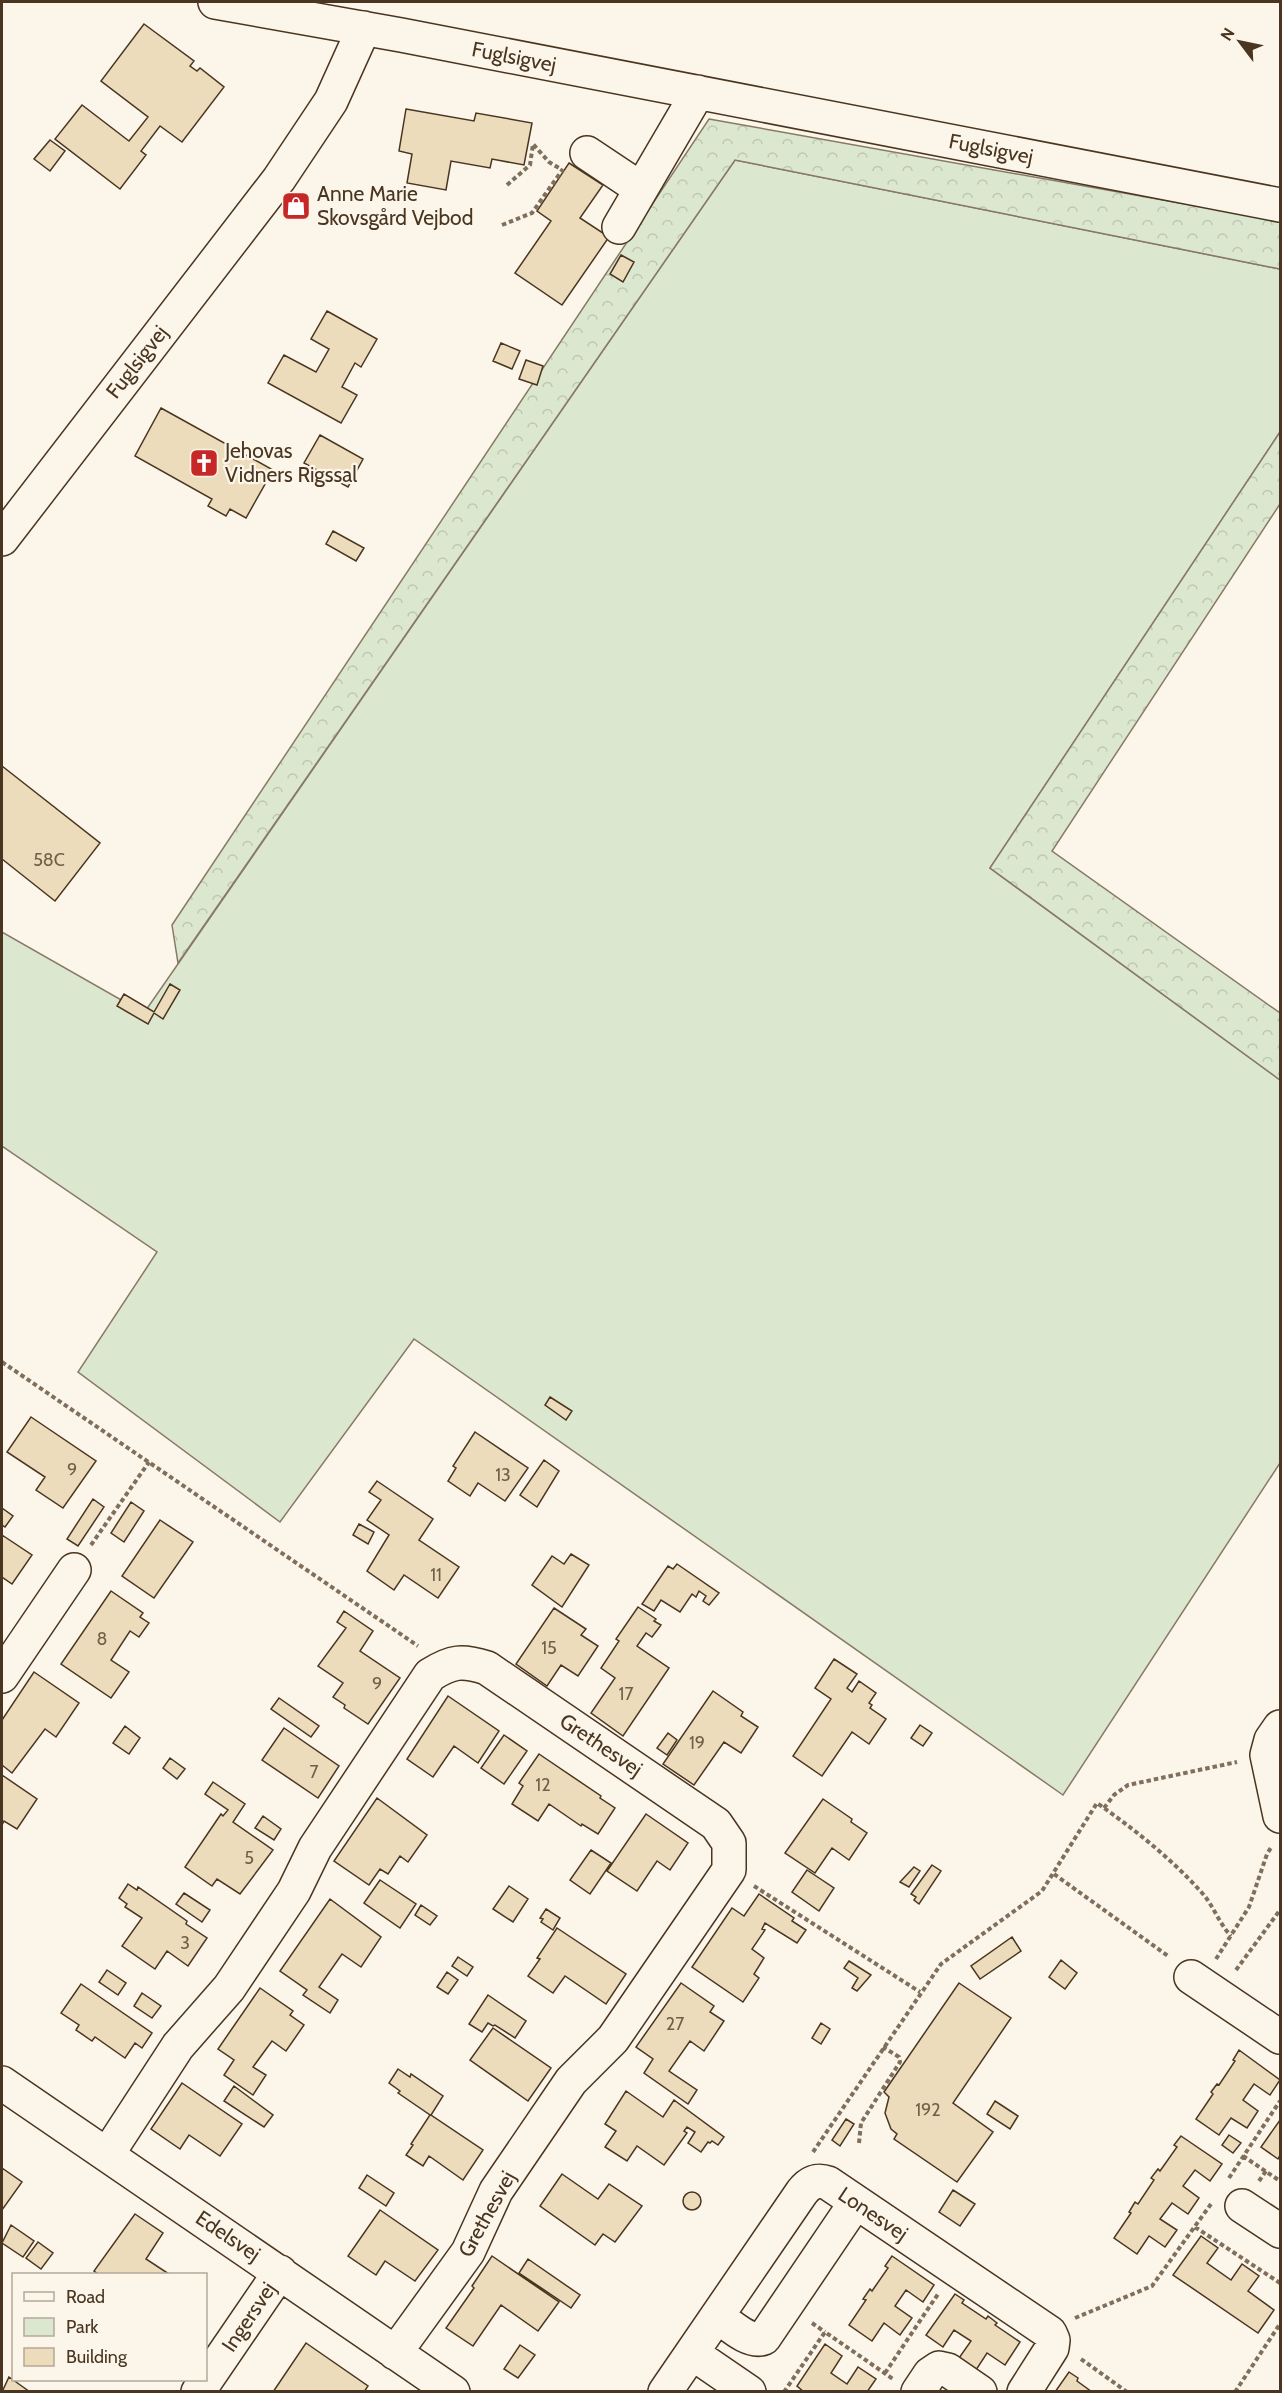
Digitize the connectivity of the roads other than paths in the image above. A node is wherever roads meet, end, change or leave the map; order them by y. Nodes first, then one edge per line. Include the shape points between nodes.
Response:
1 (215, 2) edge
2 (364, 28) junction
3 (698, 92) junction
4 (575, 161) road end
5 (641, 189) junction
6 (1281, 205) edge
7 (619, 227) dead end
8 (2, 538) edge
9 (74, 1569) road end
10 (2, 1676) edge
11 (1274, 1741) edge
12 (1278, 1829) edge
13 (1203, 1985) road end
14 (1281, 2037) edge
15 (2, 2083) edge
16 (107, 2155) junction
17 (1227, 2196) road end
18 (856, 2202) junction
19 (1281, 2231) edge
20 (280, 2272) junction
21 (717, 2316) junction
22 (395, 2353) junction
23 (692, 2353) junction
24 (207, 2378) edge
25 (910, 2388) edge
26 (453, 2391) edge
27 (665, 2391) edge
28 (749, 2391) edge
29 (980, 2391) edge
30 (1024, 2391) edge

1 - 2 street
2 - 3 street, Fuglsigvej
2 - 8 street, Fuglsigvej via 331,101 279,179
3 - 5 street
3 - 6 street, Fuglsigvej
4 - 5 street
5 - 7 street
9 - 10 street
11 - 12 street
13 - 14 street
15 - 16 street, Edelsvej
16 - 20 street, Edelsvej
16 - 22 street, Grethesvej via 178,2046 229,1988 294,1891 315,1848 430,1675 446,1665 467,1662 487,1668 716,1824 729,1843 729,1870 613,2039 571,2081 496,2191 468,2252
17 - 19 street
18 - 21 street, Lonesvej via 828,2183 813,2182 802,2192
18 - 21 street via 764,2338 749,2338
18 - 30 street, Lonesvej via 1050,2333 1053,2340 1048,2357
20 - 22 street, Edelsvej
20 - 24 street, Ingersvej
21 - 23 street, Lonesvej
22 - 26 street, Edelsvej
23 - 27 street, Lonesvej
23 - 28 street
25 - 29 street via 939,2368

